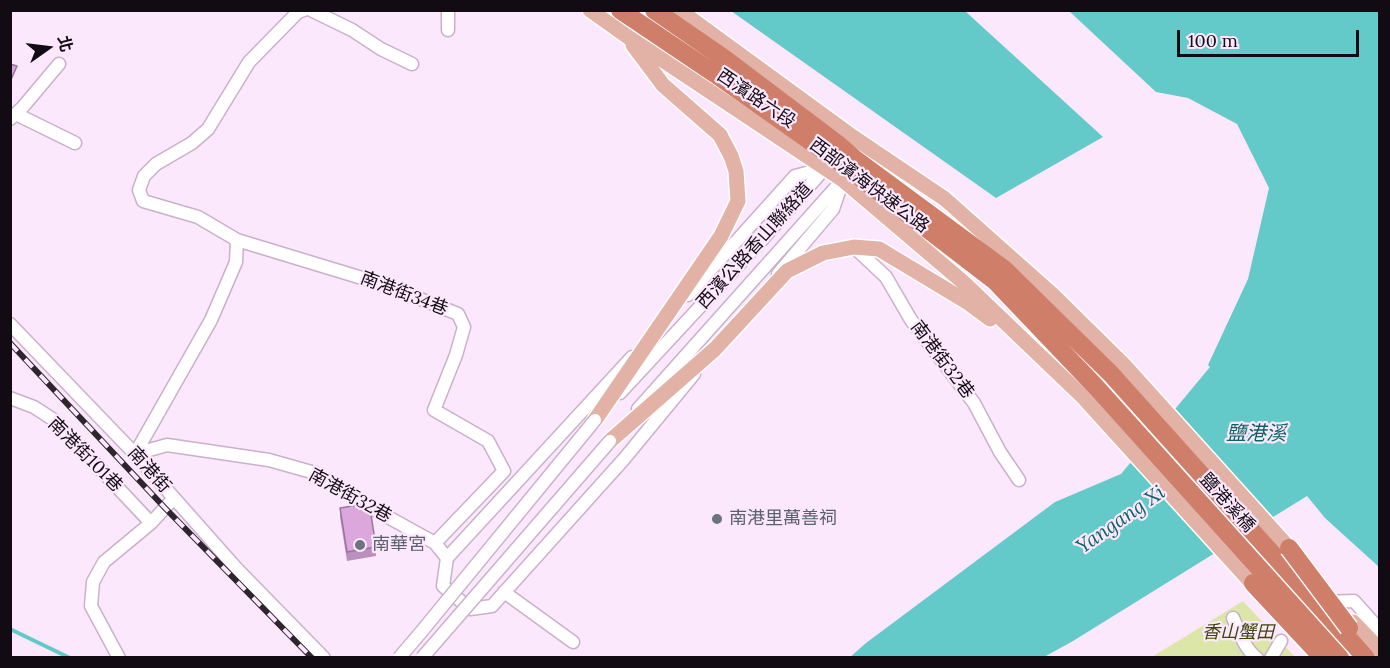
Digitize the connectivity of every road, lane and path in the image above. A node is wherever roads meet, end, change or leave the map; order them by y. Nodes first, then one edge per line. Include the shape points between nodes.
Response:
1 (304, 10) edge
2 (311, 10) edge
3 (448, 10) edge
4 (590, 10) edge
5 (620, 10) edge
6 (654, 10) edge
7 (679, 10) edge
8 (448, 30) dead end
9 (628, 37) junction
10 (59, 64) dead end
11 (412, 64) dead end
12 (13, 116) edge
13 (75, 143) dead end
14 (837, 151) junction
15 (849, 169) junction
16 (237, 240) junction
17 (854, 247) junction
18 (10, 324) edge
19 (656, 330) junction
20 (715, 349) junction
21 (1034, 350) junction
22 (1118, 370) junction
23 (1089, 391) junction
24 (10, 398) edge
25 (595, 420) junction
26 (610, 441) junction
27 (135, 454) junction
28 (1019, 480) dead end
29 (174, 498) junction
30 (151, 523) junction
31 (435, 543) junction
32 (1289, 548) joint
33 (447, 558) junction
34 (1253, 583) joint
35 (504, 592) junction
36 (1324, 602) dead end
37 (1233, 618) dead end
38 (1348, 627) junction
39 (1380, 630) edge
40 (1281, 641) dead end
41 (573, 642) dead end
42 (1380, 650) edge
43 (1317, 653) edge
44 (119, 657) edge
45 (324, 657) edge
46 (399, 657) edge
47 (422, 657) edge
48 (1257, 657) edge
49 (1271, 657) edge
50 (1340, 657) edge
51 (1366, 657) edge
52 (1371, 657) edge

1 - 16 street, 南港街34巷 via 249,62 208,129 192,144 156,164 144,176 139,190 143,201 198,217
2 - 11 street
3 - 8 street
4 - 9 main road, 西濱路六段
5 - 14 highway, 西部濱海快速公路
6 - 14 highway, 西部濱海快速公路 via 725,59
7 - 14 main road, 西濱路六段
9 - 14 main road, 西濱路六段
9 - 19 main road via 663,85 720,135 736,171 738,201 721,236
10 - 12 street
12 - 13 street
14 - 15 highway, 西部濱海快速公路
14 - 15 main road, 西濱路六段
14 - 19 street via 795,176
14 - 22 main road, 西濱路六段 via 945,199 1053,295
14 - 25 street, 西濱公路香山聯絡道 via 759,243
15 - 20 street via 832,208
15 - 21 main road, 西濱路六段
15 - 22 highway, 西部濱海快速公路 via 1004,269
15 - 23 highway, 西部濱海快速公路 via 994,281
15 - 26 street, 西濱公路香山聯絡道
16 - 27 street via 236,262 211,320
16 - 31 street, 南港街34巷 via 385,285 458,315 464,327 434,410 488,441 504,471
17 - 20 main road via 823,253 787,271
17 - 21 main road via 879,249 967,302
17 - 28 street, 南港街32巷 via 886,277 911,320 974,403
18 - 27 street, 南港街
19 - 25 main road
19 - 33 street
20 - 26 main road
20 - 35 street via 624,459
21 - 23 main road, 西濱路六段
22 - 32 main road, 鹽港溪橋
22 - 38 highway, 鹽港溪橋
23 - 34 main road, 鹽港溪橋
23 - 43 highway, 鹽港溪橋
24 - 30 street, 南港街101巷 via 54,420
25 - 46 street, 西濱公路香山聯絡道, bridge
26 - 47 street, 西濱公路香山聯絡道, bridge
27 - 29 street, 南港街
27 - 31 street, 南港街32巷 via 167,446 269,460 315,473
29 - 30 street, 南港街
29 - 45 street
30 - 44 street, 南港街 via 104,562 93,582 91,606
31 - 33 street, 南港街32巷
32 - 38 highway, bridge
33 - 35 street via 442,586 470,609 492,606
34 - 43 highway
35 - 41 street
36 - 39 street via 1354,601
37 - 48 street
38 - 42 main road
38 - 51 highway
38 - 52 highway
40 - 49 street
43 - 50 highway

